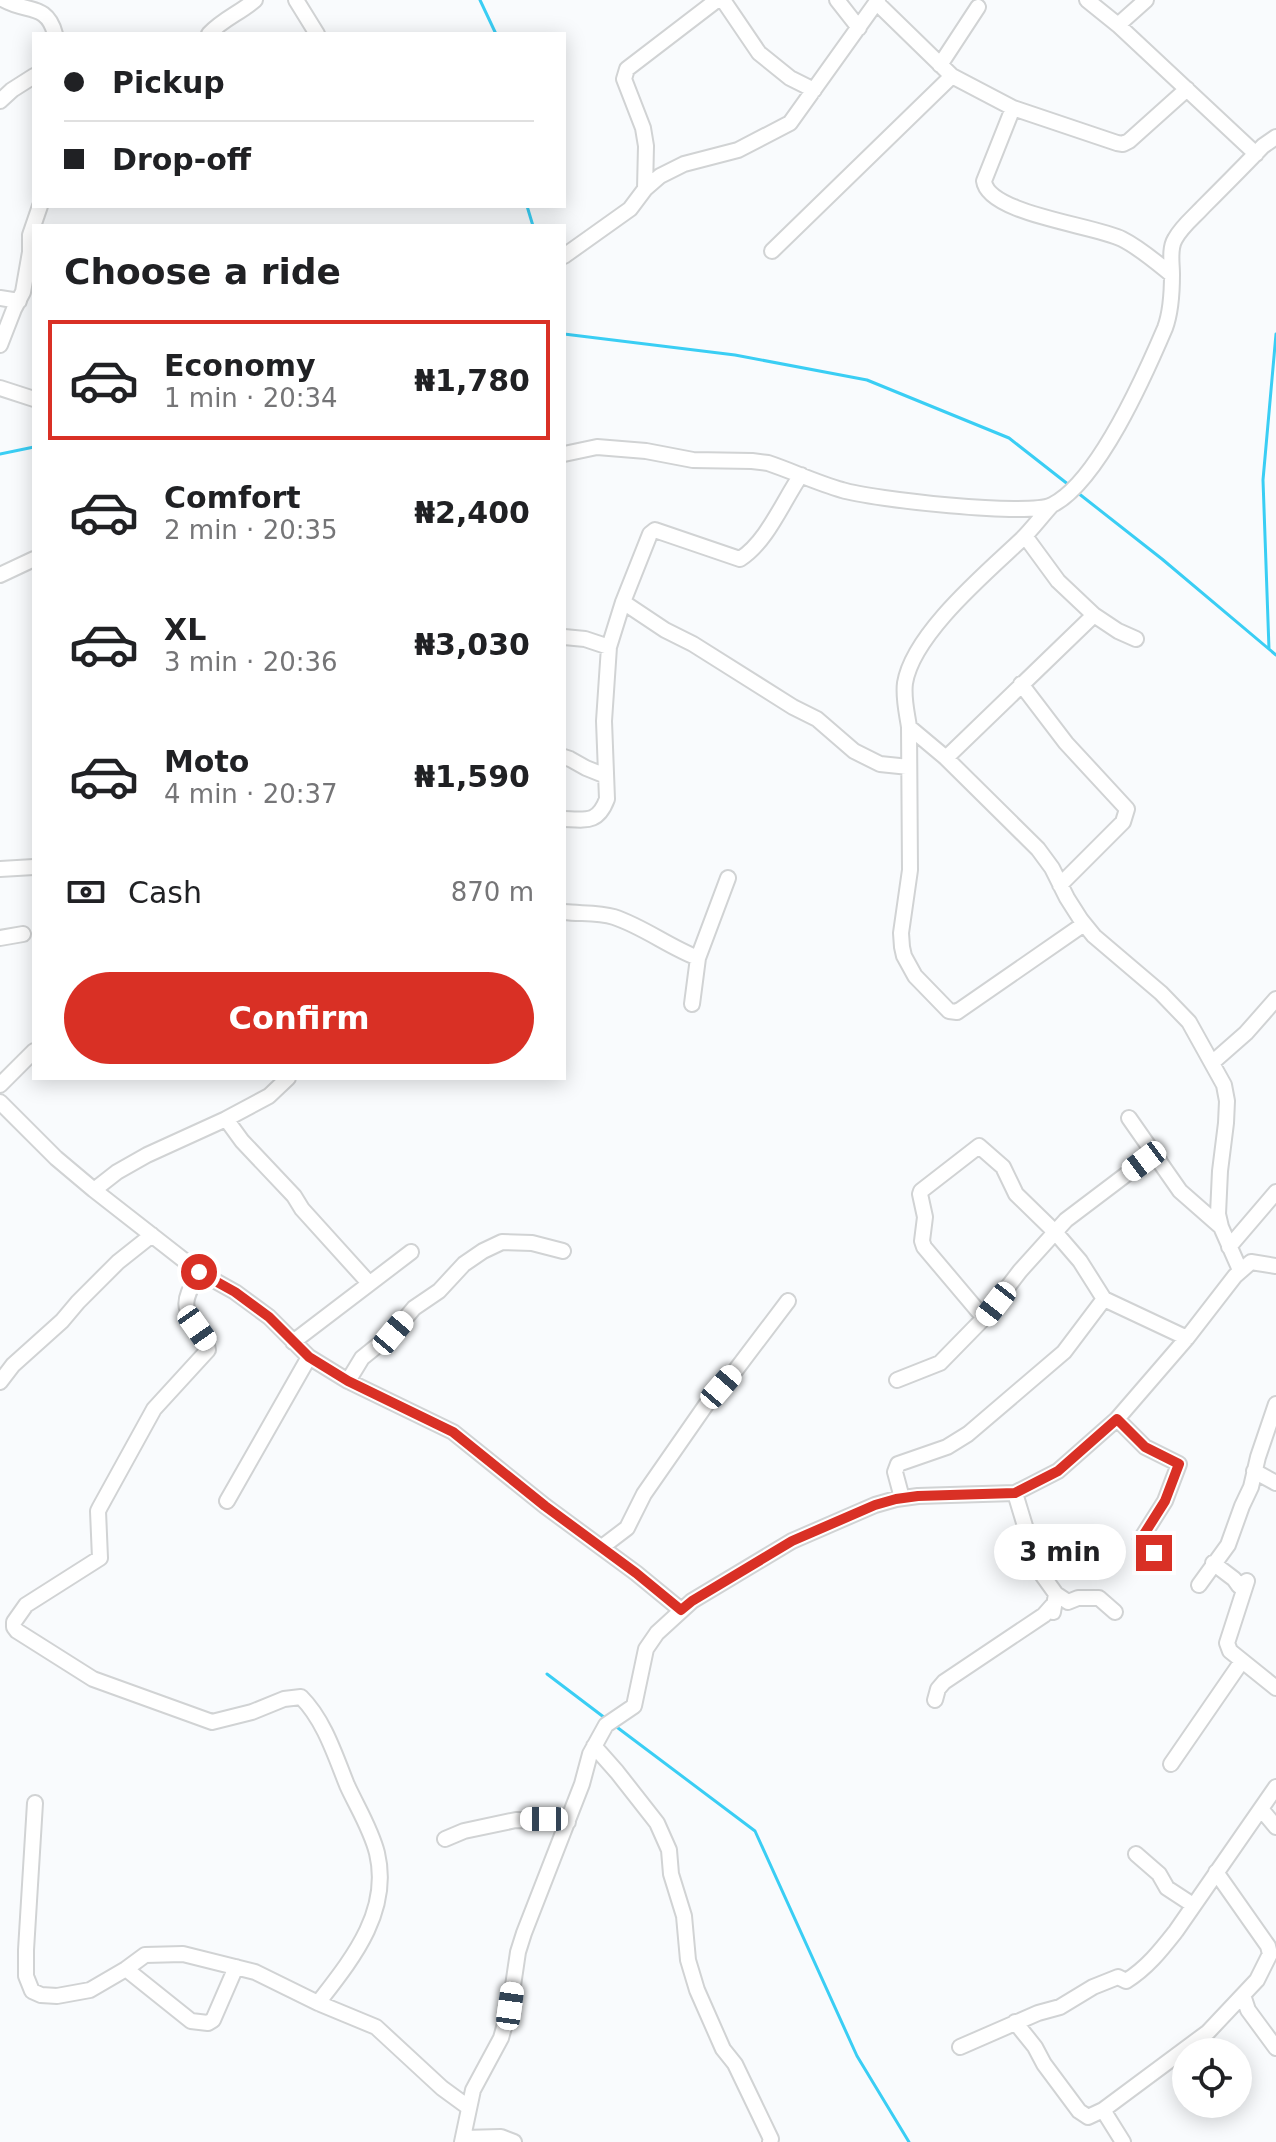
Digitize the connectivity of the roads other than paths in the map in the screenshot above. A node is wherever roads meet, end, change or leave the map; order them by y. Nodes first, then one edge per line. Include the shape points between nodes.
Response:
1 (4, 0) edge
2 (255, 0) edge
3 (296, 0) edge
4 (720, 0) edge
5 (837, 0) edge
6 (1087, 0) edge
7 (1146, 0) edge
8 (878, 2) edge
9 (978, 7) dead end
10 (1118, 25) junction
11 (859, 28) junction
12 (54, 32) edge
13 (211, 32) edge
14 (316, 32) edge
15 (940, 65) junction
16 (952, 76) junction
17 (32, 77) edge
18 (1187, 89) junction
19 (814, 90) junction
20 (0, 101) edge
21 (1013, 108) junction
22 (1276, 137) edge
23 (1256, 154) junction
24 (645, 189) junction
25 (32, 226) edge
26 (772, 251) dead end
27 (566, 255) edge
28 (1172, 275) junction
29 (0, 298) edge
30 (19, 301) junction
31 (0, 345) edge
32 (0, 388) edge
33 (32, 398) edge
34 (566, 454) edge
35 (801, 475) junction
36 (1051, 506) junction
37 (1025, 536) junction
38 (32, 560) edge
39 (0, 575) edge
40 (623, 602) junction
41 (1094, 615) junction
42 (566, 637) edge
43 (1136, 639) dead end
44 (609, 647) junction
45 (1021, 684) junction
46 (909, 727) junction
47 (566, 758) edge
48 (946, 758) junction
49 (909, 767) junction
50 (606, 776) junction
51 (566, 819) edge
52 (32, 867) edge
53 (0, 869) edge
54 (728, 878) dead end
55 (1060, 885) junction
56 (566, 912) edge
57 (1084, 924) junction
58 (23, 934) dead end
59 (0, 938) edge
60 (698, 958) junction
61 (1276, 999) edge
62 (692, 1004) dead end
63 (32, 1053) edge
64 (1213, 1062) junction
65 (286, 1080) edge
66 (0, 1085) edge
67 (0, 1102) edge
68 (1129, 1118) dead end
69 (226, 1119) junction
70 (1159, 1159) junction
71 (94, 1190) junction
72 (1276, 1192) edge
73 (1221, 1227) junction
74 (1055, 1232) junction
75 (152, 1235) junction
76 (1229, 1247) junction
77 (563, 1251) dead end
78 (411, 1252) dead end
79 (1276, 1266) edge
80 (1240, 1270) junction
81 (199, 1272) junction
82 (369, 1283) junction
83 (1104, 1299) junction
84 (788, 1301) dead end
85 (984, 1318) junction
86 (1187, 1338) junction
87 (293, 1342) junction
88 (309, 1357) junction
89 (897, 1380) dead end
90 (348, 1381) junction
91 (0, 1382) edge
92 (1276, 1404) edge
93 (1117, 1419) junction
94 (1254, 1471) junction
95 (1276, 1483) edge
96 (1015, 1493) junction
97 (902, 1498) junction
98 (227, 1501) dead end
99 (602, 1547) junction
100 (1154, 1553) dead end
101 (1213, 1563) junction
102 (1199, 1585) dead end
103 (1056, 1594) junction
104 (681, 1610) junction
105 (1115, 1612) dead end
106 (0, 1630) edge
107 (17, 1631) junction
108 (1242, 1661) junction
109 (1276, 1688) edge
110 (935, 1700) dead end
111 (594, 1746) junction
112 (1171, 1764) dead end
113 (1276, 1787) edge
114 (35, 1803) dead end
115 (1261, 1809) junction
116 (568, 1822) junction
117 (1276, 1827) edge
118 (445, 1839) dead end
119 (1136, 1854) dead end
120 (1216, 1872) junction
121 (1193, 1905) junction
122 (236, 1967) junction
123 (126, 1969) junction
124 (1243, 1995) junction
125 (318, 2003) junction
126 (1015, 2022) junction
127 (960, 2047) dead end
128 (1276, 2048) edge
129 (468, 2107) junction
130 (1103, 2110) junction
131 (462, 2140) edge
132 (514, 2142) edge
133 (770, 2142) edge
134 (1123, 2142) edge

1 - 12 street via 45,14
2 - 13 street
3 - 14 street
4 - 19 street via 759,53
4 - 24 street via 625,73 643,128
5 - 11 street
6 - 10 street
7 - 10 street
8 - 11 street
8 - 15 street
9 - 15 street
10 - 18 street
11 - 19 street
15 - 16 street
16 - 21 street
16 - 26 street
17 - 20 street
18 - 21 street via 1123,144
18 - 23 street
19 - 24 street via 790,123 738,150 684,164
21 - 28 street via 984,181 990,194 1010,206 1119,238
22 - 23 street
23 - 28 street via 1175,239
24 - 27 street via 630,209
25 - 30 street
28 - 36 street via 1167,323 1117,428 1098,460
29 - 30 street
30 - 31 street
32 - 33 street
34 - 35 street via 612,448 768,463
35 - 36 street via 855,493 924,503
35 - 40 street via 763,535 740,559 655,530
36 - 37 street
37 - 41 street via 1058,581
37 - 46 street via 923,643 905,683
38 - 39 street
40 - 44 street
40 - 49 street via 817,719 854,751 880,764
41 - 43 street
41 - 45 street
42 - 44 street
44 - 50 street
45 - 48 street
45 - 55 street via 1127,809 1123,822
46 - 48 street
46 - 49 street
47 - 50 street
48 - 55 street via 1038,849
49 - 57 street via 910,870 902,947 915,976 949,1011 957,1012
50 - 51 street via 607,799 597,816
52 - 53 street
54 - 60 street
55 - 57 street
56 - 60 street via 629,922
57 - 64 street via 1178,1010
58 - 59 street
60 - 62 street
61 - 64 street
63 - 66 street
64 - 73 street via 1227,1101
65 - 69 street via 269,1096
67 - 71 street
68 - 70 street
69 - 71 street via 147,1155
69 - 82 street
70 - 73 street via 1180,1191
70 - 74 street via 1144,1161
71 - 75 street
72 - 76 street
73 - 76 street
74 - 83 street
74 - 85 street
74 - 85 street via 1016,1194 1003,1167 983,1147 974,1148 921,1191 924,1247
75 - 81 street
75 - 91 street via 118,1262
76 - 80 street
77 - 90 street via 502,1242 483,1251 362,1358
78 - 82 street
79 - 80 street via 1251,1262
80 - 86 street
81 - 87 street via 269,1317
81 - 107 street via 188,1293 186,1313 208,1350 154,1409 100,1507 100,1558 26,1605 14,1622
82 - 87 street
83 - 86 street
83 - 97 street via 1064,1352 968,1434 898,1464
84 - 99 street via 708,1402 644,1494 627,1528
85 - 89 street via 940,1363
86 - 93 street
87 - 88 street
88 - 90 street
88 - 98 street
90 - 99 street via 453,1432
92 - 94 street
93 - 96 street via 1058,1471
93 - 100 street via 1145,1447 1179,1464 1165,1501 1141,1539
94 - 95 street
94 - 101 street via 1228,1545
96 - 97 street
96 - 103 street via 1038,1569
97 - 104 street via 792,1541
99 - 104 street
101 - 102 street
101 - 108 street via 1239,1586 1247,1581 1227,1643
103 - 105 street via 1068,1602 1099,1598
103 - 110 street via 1053,1612 1052,1606 944,1682
104 - 111 street via 646,1649 634,1706 611,1722
106 - 107 street
107 - 125 street via 93,1679 212,1722 284,1699 301,1697 308,1704 368,1828 381,1875 379,1898 362,1943
108 - 109 street
108 - 112 street
111 - 116 street
111 - 133 street via 657,1823 669,1850 697,1990
113 - 115 street
114 - 123 street via 26,1950 32,1991 57,1996 90,1990
115 - 117 street
115 - 120 street
116 - 118 street via 516,1820
116 - 129 street via 518,1952 501,2038
119 - 121 street via 1167,1888
120 - 121 street
120 - 124 street via 1270,1954
121 - 126 street via 1138,1974 1126,1981 1118,1977 1060,2007
122 - 123 street via 183,1954 145,1955
122 - 123 street via 208,2023 191,2021
122 - 125 street
124 - 128 street
124 - 130 street via 1197,2041
125 - 129 street via 376,2027
126 - 127 street
126 - 130 street via 1079,2111 1088,2117
129 - 131 street
130 - 134 street
131 - 132 street via 501,2137

